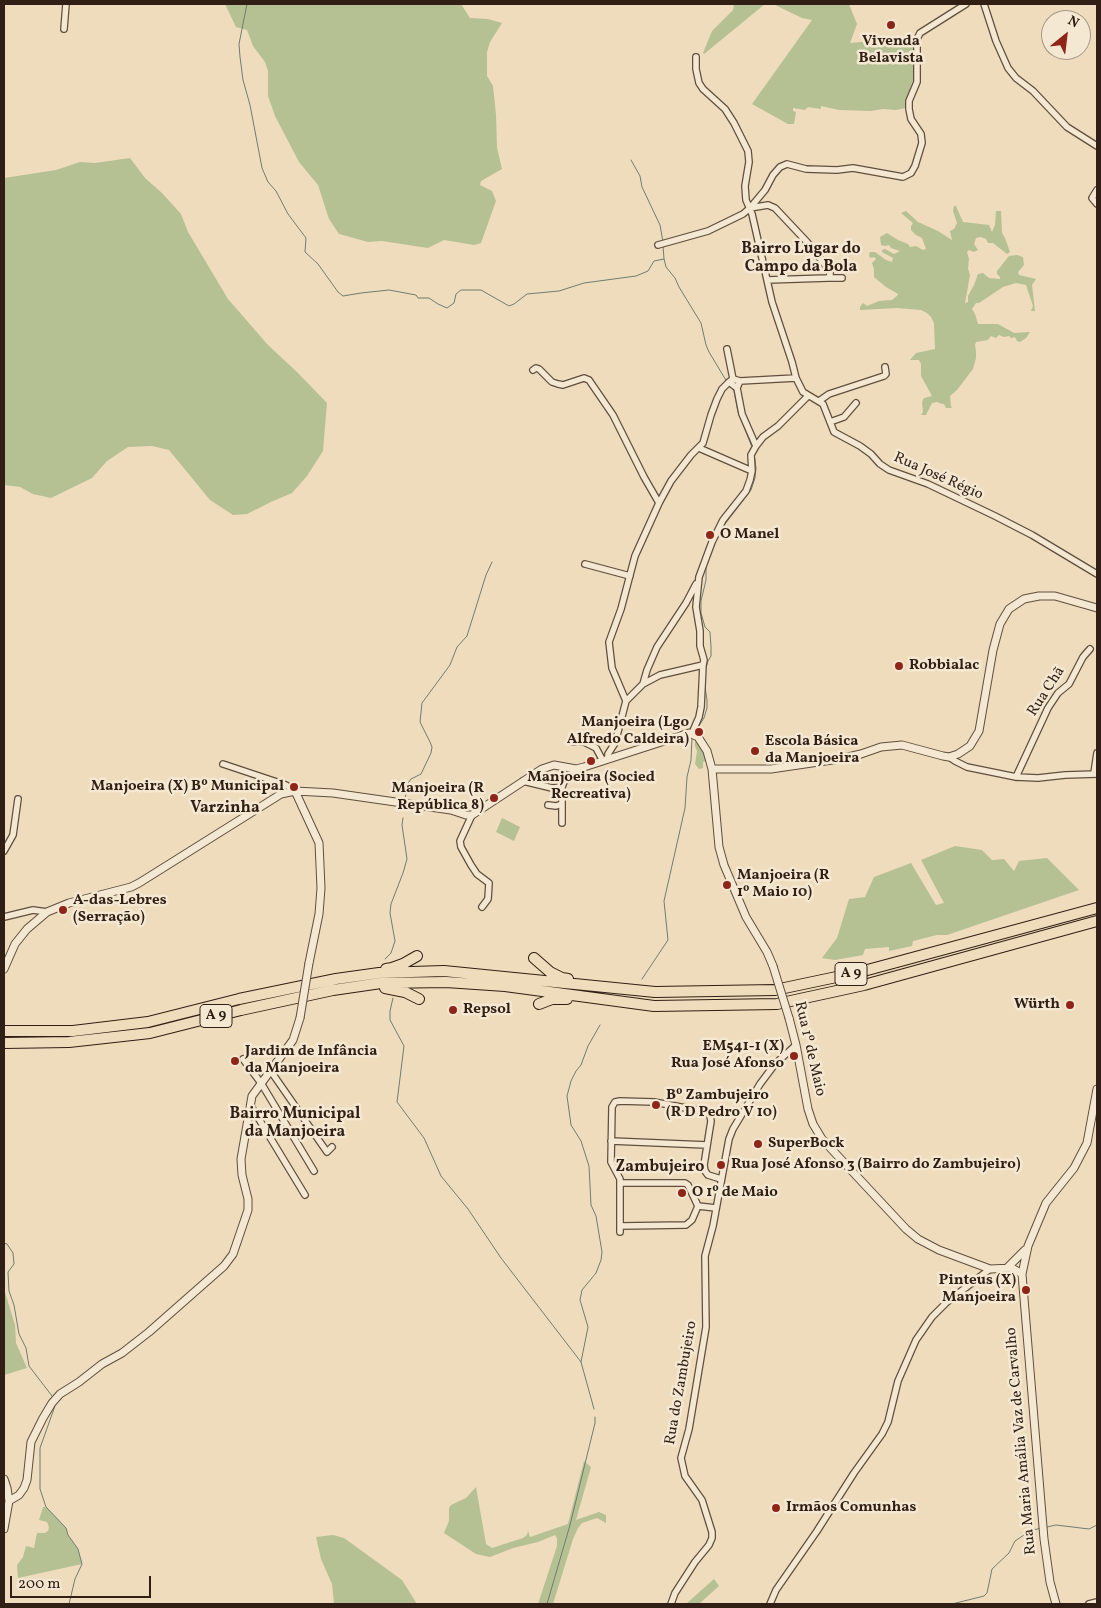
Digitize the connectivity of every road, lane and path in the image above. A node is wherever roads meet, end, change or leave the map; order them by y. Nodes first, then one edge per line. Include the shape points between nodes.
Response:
1 (66, 4) edge
2 (966, 4) edge
3 (984, 4) edge
4 (64, 28) dead end
5 (696, 57) dead end
6 (1097, 146) edge
7 (1097, 190) edge
8 (1097, 204) edge
9 (750, 208) junction
10 (658, 245) dead end
11 (828, 278) junction
12 (842, 278) dead end
13 (767, 280) junction
14 (727, 349) dead end
15 (885, 367) dead end
16 (533, 370) dead end
17 (796, 378) junction
18 (730, 381) junction
19 (740, 382) junction
20 (737, 388) junction
21 (808, 396) junction
22 (818, 401) junction
23 (856, 403) dead end
24 (830, 422) junction
25 (699, 448) junction
26 (754, 448) junction
27 (752, 471) junction
28 (659, 503) junction
29 (585, 564) dead end
30 (1097, 574) edge
31 (630, 576) junction
32 (699, 577) junction
33 (1097, 608) edge
34 (1090, 649) dead end
35 (703, 665) junction
36 (643, 684) junction
37 (626, 701) junction
38 (695, 735) junction
39 (574, 742) dead end
40 (1097, 753) edge
41 (950, 756) junction
42 (605, 760) junction
43 (1097, 760) edge
44 (223, 764) dead end
45 (712, 769) junction
46 (576, 770) junction
47 (1096, 774) edge
48 (1016, 777) junction
49 (523, 781) junction
50 (562, 788) junction
51 (295, 791) junction
52 (18, 799) dead end
53 (562, 804) junction
54 (548, 805) dead end
55 (472, 815) junction
56 (562, 823) dead end
57 (4, 851) edge
58 (482, 908) dead end
59 (1097, 908) edge
60 (47, 912) junction
61 (4, 918) edge
62 (1097, 921) edge
63 (417, 956) dead end
64 (534, 958) dead end
65 (4, 969) edge
66 (350, 977) junction
67 (356, 986) junction
68 (611, 988) junction
69 (419, 999) dead end
70 (604, 999) junction
71 (538, 1004) dead end
72 (4, 1031) edge
73 (4, 1043) edge
74 (796, 1045) junction
75 (243, 1059) dead end
76 (270, 1070) junction
77 (261, 1083) junction
78 (1097, 1089) edge
79 (251, 1106) junction
80 (611, 1141) junction
81 (707, 1144) junction
82 (332, 1147) dead end
83 (314, 1170) dead end
84 (721, 1178) junction
85 (620, 1183) junction
86 (305, 1195) dead end
87 (698, 1206) junction
88 (716, 1208) junction
89 (1028, 1246) junction
90 (1008, 1267) junction
91 (990, 1269) junction
92 (1022, 1274) junction
93 (5, 1483) edge
94 (9, 1501) junction
95 (4, 1529) edge
96 (1097, 1602) edge
97 (671, 1604) edge
98 (770, 1604) edge
99 (1056, 1604) edge
100 (1090, 1604) edge

1 - 4 street
2 - 9 street via 920,33 917,39 917,82 909,100 909,109 922,143 911,173 903,176 852,168 806,169 787,164 773,174
3 - 6 street via 1008,68 1067,127
5 - 9 street via 699,83 725,109 746,146 749,162 745,186
7 - 8 street via 1092,198
9 - 10 street via 708,231
9 - 11 street via 768,205 775,208 828,269
9 - 13 street
11 - 12 street
11 - 13 street
13 - 17 street
14 - 18 street
15 - 22 street via 884,376
16 - 28 street via 539,369 552,382 563,385 584,378 589,380 614,415
17 - 19 street
17 - 21 street
18 - 19 street
18 - 20 street
18 - 25 street via 717,399 705,439
19 - 20 street
20 - 26 street
21 - 22 street
21 - 26 street
22 - 24 street, Rua José Régio via 823,404
23 - 24 street via 844,417
24 - 30 street, Rua José Régio via 836,434 860,446 889,470 995,516
25 - 27 street
25 - 28 street via 691,454
26 - 27 street
27 - 32 street via 746,491 723,520 712,542
28 - 31 street via 635,556
29 - 31 street
31 - 37 street via 609,642 612,668
32 - 35 street via 696,607
32 - 36 street via 657,647
33 - 41 street via 1055,596 1039,596 1024,598 1009,609 1000,624 980,731 970,746
34 - 48 street, Rua Chã via 1069,684 1048,708
35 - 36 street via 667,673
35 - 38 street via 702,707
36 - 37 street
37 - 42 street via 615,743
38 - 42 street via 683,734
38 - 45 street, Rua 1º de Maio via 705,746
39 - 42 street via 584,742 596,748
40 - 43 street
41 - 45 street via 902,745 771,769
41 - 48 street via 967,767
42 - 46 street
43 - 47 street
44 - 51 street
45 - 74 street, Rua 1º de Maio, bridge via 719,847 724,865 746,917 773,966
46 - 49 street via 554,765
46 - 50 street
47 - 48 street
49 - 50 street
49 - 55 street
50 - 53 street
51 - 55 street via 333,793
51 - 60 street via 282,794 131,887
51 - 76 street, bridge via 319,843 321,888 300,1018 293,1040
52 - 57 street via 13,835
53 - 54 street
53 - 56 street
55 - 58 street via 460,841 477,874 489,883 488,899
59 - 68 highway, A 9 via 860,972 775,990 654,992
60 - 61 street via 33,910
60 - 65 street via 27,929
62 - 70 highway, A 9 via 864,985 777,1004 654,1006
63 - 66 highway via 392,968
64 - 68 highway via 562,978
66 - 68 highway, A 9 via 444,971
66 - 72 highway, A 9 via 239,999 148,1022 73,1031
67 - 69 highway via 394,989
67 - 70 highway, A 9 via 446,982
67 - 73 highway, A 9 via 150,1033 69,1042
70 - 71 highway via 552,999
74 - 84 street, Rua do Zambujeiro via 775,1064 733,1128
74 - 91 street, Rua 1º de Maio via 808,1109 822,1139 918,1240
75 - 77 street
76 - 77 street
76 - 82 street via 327,1152
77 - 79 street via 252,1096
77 - 83 street
78 - 89 street via 1087,1143 1074,1168 1046,1203
79 - 86 street
79 - 94 street via 241,1159 248,1210 233,1254 224,1266 149,1332 60,1394 31,1442 24,1488
80 - 81 street
80 - 81 street via 613,1104 620,1101 654,1102 708,1113 711,1121
80 - 85 street via 611,1162
81 - 84 street via 705,1171
84 - 88 street, Rua do Zambujeiro
85 - 87 street via 685,1183
85 - 87 street via 621,1229 686,1225
87 - 88 street
88 - 97 street, Rua do Zambujeiro via 705,1256 705,1340 682,1458 685,1476 702,1500 712,1538
89 - 90 street
89 - 92 street, Rua Maria Amália Vaz de Carvalho
90 - 91 street, Rua 1º de Maio
90 - 92 street
91 - 98 street via 947,1302 916,1340 898,1381 882,1434 776,1590
92 - 99 street, Rua Maria Amália Vaz de Carvalho via 1044,1539
93 - 94 street
94 - 95 street
96 - 100 street

